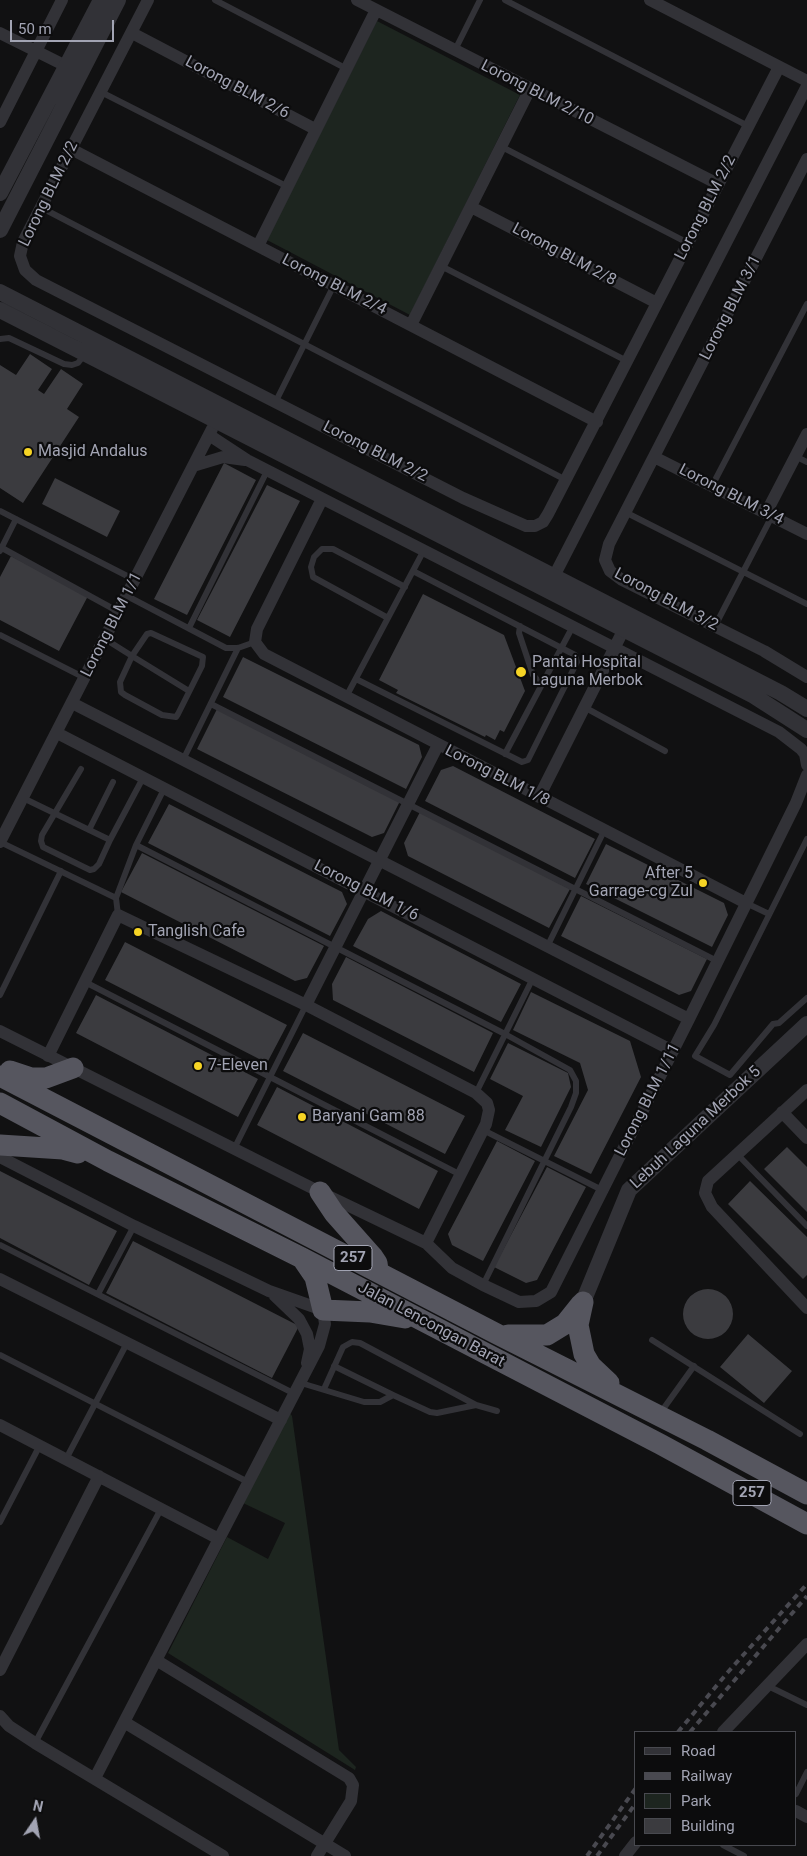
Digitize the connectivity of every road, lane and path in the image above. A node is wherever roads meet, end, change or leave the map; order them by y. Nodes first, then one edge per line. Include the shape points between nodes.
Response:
1 (62, 0) edge
2 (101, 0) edge
3 (118, 0) edge
4 (148, 0) edge
5 (215, 0) edge
6 (357, 0) edge
7 (480, 0) edge
8 (506, 0) edge
9 (650, 0) edge
10 (376, 10) junction
11 (0, 33) edge
12 (132, 33) junction
13 (454, 50) junction
14 (36, 51) junction
15 (779, 67) junction
16 (347, 69) junction
17 (73, 70) junction
18 (807, 81) edge
19 (807, 86) edge
20 (530, 89) junction
21 (101, 92) junction
22 (0, 122) edge
23 (748, 126) junction
24 (315, 129) junction
25 (502, 147) junction
26 (71, 149) junction
27 (807, 160) edge
28 (718, 184) junction
29 (288, 187) junction
30 (0, 193) edge
31 (40, 207) junction
32 (472, 207) junction
33 (0, 230) edge
34 (688, 243) junction
35 (258, 246) junction
36 (441, 266) junction
37 (334, 285) junction
38 (0, 292) edge
39 (657, 303) junction
40 (807, 304) edge
41 (0, 310) edge
42 (411, 325) junction
43 (0, 339) edge
44 (304, 343) junction
45 (85, 354) junction
46 (627, 361) junction
47 (276, 401) junction
48 (216, 421) junction
49 (597, 422) junction
50 (807, 434) edge
51 (654, 457) junction
52 (801, 459) edge
53 (247, 460) junction
54 (193, 466) junction
55 (267, 470) junction
56 (566, 480) junction
57 (712, 486) junction
58 (322, 499) junction
59 (0, 511) edge
60 (626, 512) junction
61 (769, 515) junction
62 (16, 519) junction
63 (807, 534) edge
64 (1, 549) edge
65 (424, 550) junction
66 (413, 571) junction
67 (744, 571) junction
68 (135, 580) junction
69 (551, 583) junction
70 (405, 586) junction
71 (127, 596) junction
72 (807, 604) edge
73 (119, 612) junction
74 (388, 618) junction
75 (627, 623) junction
76 (520, 626) junction
77 (573, 626) junction
78 (715, 626) junction
79 (189, 628) junction
80 (0, 635) edge
81 (105, 639) junction
82 (254, 642) junction
83 (562, 647) junction
84 (614, 647) junction
85 (238, 648) junction
86 (132, 656) junction
87 (807, 677) edge
88 (85, 678) junction
89 (356, 679) junction
90 (542, 685) junction
91 (189, 691) junction
92 (346, 697) junction
93 (72, 703) junction
94 (211, 704) junction
95 (584, 706) junction
96 (807, 709) edge
97 (807, 730) edge
98 (57, 732) junction
99 (438, 746) junction
100 (665, 751) dead end
101 (505, 754) junction
102 (182, 760) junction
103 (807, 765) edge
104 (81, 769) dead end
105 (807, 775) edge
106 (144, 776) junction
107 (113, 782) dead end
108 (164, 787) junction
109 (538, 797) junction
110 (23, 798) junction
111 (802, 800) edge
112 (409, 802) junction
113 (55, 814) junction
114 (89, 830) junction
115 (604, 831) junction
116 (807, 839) edge
117 (110, 840) junction
118 (0, 842) edge
119 (136, 845) junction
120 (379, 861) junction
121 (61, 871) junction
122 (576, 889) junction
123 (365, 890) junction
124 (116, 898) junction
125 (746, 903) junction
126 (770, 914) junction
127 (118, 915) junction
128 (547, 947) junction
129 (335, 948) junction
130 (718, 961) junction
131 (533, 978) junction
132 (85, 982) junction
133 (0, 995) edge
134 (807, 998) edge
135 (306, 1005) junction
136 (689, 1019) junction
137 (807, 1024) edge
138 (0, 1031) edge
139 (505, 1034) junction
140 (673, 1051) junction
141 (48, 1056) junction
142 (0, 1068) edge
143 (73, 1068) junction
144 (0, 1076) edge
145 (269, 1077) junction
146 (807, 1090) edge
147 (476, 1093) junction
148 (0, 1103) edge
149 (782, 1112) junction
150 (483, 1130) junction
151 (807, 1138) edge
152 (0, 1145) edge
153 (234, 1149) junction
154 (737, 1154) junction
155 (0, 1157) edge
156 (108, 1161) junction
157 (546, 1162) junction
158 (461, 1175) junction
159 (602, 1190) junction
160 (320, 1192) junction
161 (134, 1226) junction
162 (807, 1226) edge
163 (426, 1243) junction
164 (0, 1245) edge
165 (302, 1258) junction
166 (378, 1270) junction
167 (0, 1279) edge
168 (483, 1285) junction
169 (269, 1291) junction
170 (98, 1294) junction
171 (583, 1302) junction
172 (807, 1308) edge
173 (323, 1310) junction
174 (429, 1324) junction
175 (497, 1334) junction
176 (652, 1340) dead end
177 (127, 1343) junction
178 (0, 1355) edge
179 (334, 1366) junction
180 (694, 1366) junction
181 (300, 1385) junction
182 (324, 1389) junction
183 (393, 1395) junction
184 (624, 1398) junction
185 (94, 1404) junction
186 (476, 1405) junction
187 (497, 1411) dead end
188 (659, 1416) junction
189 (281, 1420) junction
190 (0, 1425) edge
191 (800, 1434) dead end
192 (40, 1445) junction
193 (66, 1459) junction
194 (99, 1476) junction
195 (248, 1482) junction
196 (807, 1494) edge
197 (161, 1509) junction
198 (0, 1522) edge
199 (807, 1524) edge
200 (219, 1539) junction
201 (807, 1644) edge
202 (156, 1660) junction
203 (0, 1670) edge
204 (768, 1686) junction
205 (807, 1704) edge
206 (0, 1716) edge
207 (124, 1722) junction
208 (724, 1731) edge
209 (35, 1743) junction
210 (807, 1772) edge
211 (95, 1778) junction
212 (797, 1792) edge
213 (324, 1843) junction
214 (634, 1845) edge
215 (725, 1846) edge
216 (222, 1856) edge
217 (317, 1856) edge
218 (345, 1856) edge
219 (625, 1856) edge
220 (744, 1856) edge

1 - 14 street
2 - 17 street
3 - 17 street
4 - 12 street, Lorong BLM 2/2
5 - 16 lane
6 - 10 street, Lorong BLM 2/10
7 - 13 lane
8 - 23 lane
9 - 15 street
10 - 13 street, Lorong BLM 2/10
10 - 16 street
11 - 14 street
12 - 21 street, Lorong BLM 2/2
12 - 24 street, Lorong BLM 2/6
13 - 20 street, Lorong BLM 2/10
14 - 17 street
14 - 22 street
15 - 18 street
15 - 23 street, Lorong BLM 2/2
16 - 24 street
17 - 30 street
17 - 33 street
19 - 69 street
20 - 25 street
20 - 28 street, Lorong BLM 2/10
21 - 26 street, Lorong BLM 2/2
21 - 29 lane
23 - 28 street, Lorong BLM 2/2
24 - 29 street
25 - 32 street
25 - 34 lane
26 - 31 street, Lorong BLM 2/2
26 - 35 street, Lorong BLM 2/4
27 - 51 street, Lorong BLM 3/1
28 - 34 street, Lorong BLM 2/2
29 - 35 street
31 - 44 lane
31 - 47 street, Lorong BLM 2/2 via 20,250 21,263 29,276
32 - 36 street
32 - 39 street, Lorong BLM 2/8
34 - 39 street, Lorong BLM 2/2
35 - 37 street, Lorong BLM 2/4
36 - 42 street
36 - 46 lane
37 - 42 street, Lorong BLM 2/4
37 - 44 lane
38 - 48 street
39 - 46 street, Lorong BLM 2/2
40 - 57 lane
41 - 45 street
42 - 49 street, Lorong BLM 2/4
43 - 45 lane via 9,338 64,364 78,363
44 - 47 lane
44 - 56 lane
45 - 48 street
46 - 49 street, Lorong BLM 2/2
47 - 56 street, Lorong BLM 2/2 via 517,524 535,526 543,522
48 - 53 street
48 - 54 street, Lorong BLM 1/1
48 - 69 street
49 - 56 street, Lorong BLM 2/2
50 - 52 street
51 - 57 street, Lorong BLM 3/4
51 - 60 street, Lorong BLM 3/2
52 - 61 street
53 - 54 street via 223,457
53 - 55 street
54 - 68 street, Lorong BLM 1/1
55 - 58 street
55 - 79 lane
57 - 61 street, Lorong BLM 3/4
58 - 65 street
58 - 82 street via 257,629
59 - 62 lane
60 - 67 lane
60 - 78 street, Lorong BLM 3/2 via 606,553 606,567 622,580
61 - 63 street, Lorong BLM 3/4
61 - 67 lane
62 - 64 lane
62 - 68 lane
64 - 73 lane
65 - 66 lane
65 - 77 street
66 - 70 lane
66 - 76 lane
67 - 72 lane
67 - 78 lane
68 - 71 street, Lorong BLM 1/1
69 - 75 street
70 - 74 lane
70 - 74 lane via 332,549 322,548 314,558 311,567 313,578
71 - 73 street, Lorong BLM 1/1
71 - 79 lane
73 - 81 street, Lorong BLM 1/1
74 - 89 lane
75 - 84 street
75 - 96 street via 782,693
75 - 97 street
76 - 83 lane
76 - 90 lane via 519,633 533,675
77 - 83 lane
77 - 84 street
78 - 87 street, Lorong BLM 3/2
79 - 85 lane via 226,648
80 - 88 lane
81 - 86 lane
81 - 88 street, Lorong BLM 1/1
82 - 85 lane
82 - 92 street, Lorong BLM 1/8 via 264,654
83 - 90 lane
83 - 101 lane via 575,655 577,662 528,760 522,762
84 - 95 street
84 - 103 street via 779,732 801,749
85 - 94 lane
86 - 91 lane
86 - 91 lane via 151,632 200,655 202,666
86 - 91 lane via 120,682 121,692 125,695 172,718 178,714
88 - 93 street, Lorong BLM 1/1
89 - 92 lane
89 - 101 lane
90 - 101 lane
92 - 99 street, Lorong BLM 1/8
93 - 98 street, Lorong BLM 1/1
93 - 102 street, Lorong BLM 1/6
94 - 102 lane
94 - 112 lane
95 - 100 lane
95 - 109 street
98 - 106 street, Lorong BLM 1/6
98 - 110 street, Lorong BLM 1/1
99 - 109 street, Lorong BLM 1/8
99 - 112 street
102 - 120 street, Lorong BLM 1/6
104 - 113 lane
105 - 111 street, Lorong BLM 1/11
106 - 108 street, Lorong BLM 1/6
106 - 117 lane
107 - 114 lane
108 - 119 lane
108 - 123 street, Lorong BLM 1/6
109 - 115 street, Lorong BLM 1/8
110 - 113 lane
110 - 118 street, Lorong BLM 1/1
111 - 125 street, Lorong BLM 1/11
112 - 120 street
112 - 122 lane
113 - 114 lane
113 - 117 lane via 42,835 43,846 90,870 99,864
114 - 117 lane
115 - 122 lane
115 - 125 street, Lorong BLM 1/8
116 - 126 lane
118 - 121 lane
119 - 124 lane
119 - 129 lane
120 - 123 street
120 - 128 street, Lorong BLM 1/6
121 - 124 lane
121 - 133 lane
122 - 128 lane
122 - 130 lane
123 - 129 street
123 - 131 street, Lorong BLM 1/6
124 - 127 lane
125 - 126 lane
125 - 130 street, Lorong BLM 1/11
126 - 134 lane via 695,1056 730,1074 773,1024 779,1023
127 - 132 street
127 - 135 street
128 - 136 street, Lorong BLM 1/6
129 - 135 street
129 - 139 lane
130 - 136 street, Lorong BLM 1/11
131 - 139 lane
131 - 140 street, Lorong BLM 1/6
132 - 141 street
132 - 145 lane
135 - 145 lane
135 - 147 street
136 - 140 street, Lorong BLM 1/11
137 - 171 street, Lebuh Laguna Merbok 5 via 630,1190
138 - 141 street, Lorong BLM 1/11
139 - 147 lane
139 - 157 lane via 562,1064 570,1070 576,1082 576,1093
140 - 159 street, Lorong BLM 1/11
141 - 143 street, Lorong BLM 1/11
142 - 143 highway via 31,1078 56,1076
143 - 153 street, Lorong BLM 1/11
144 - 166 highway, Jalan Lencongan Barat / 257
145 - 153 lane
145 - 158 lane
146 - 149 street
147 - 150 street via 487,1103
148 - 156 highway, Jalan Lencongan Barat / 257
149 - 151 street
149 - 154 street
150 - 157 lane
150 - 158 street
152 - 156 highway via 63,1148
153 - 160 street, Lorong BLM 1/11
154 - 162 lane
154 - 172 street via 708,1181 705,1186 707,1199
155 - 161 street
156 - 165 highway, Jalan Lencongan Barat / 257
157 - 159 lane
157 - 168 lane
158 - 163 street
159 - 168 street, Lorong BLM 1/11 via 551,1292 545,1297 526,1304
160 - 163 street, Lorong BLM 1/11
160 - 166 highway via 373,1257
161 - 169 street
161 - 170 lane
163 - 168 street, Lorong BLM 1/11 via 452,1268
164 - 170 lane
165 - 173 highway via 316,1277
165 - 174 highway, Jalan Lencongan Barat / 257
166 - 175 highway, Jalan Lencongan Barat / 257
167 - 177 street
169 - 173 street
169 - 181 street via 299,1319 307,1334 310,1349
170 - 181 lane
171 - 175 highway via 565,1324 547,1335
171 - 184 highway via 578,1325 584,1354 591,1366
173 - 174 highway via 395,1315
173 - 181 street via 325,1324 319,1346
174 - 199 highway, Jalan Lencongan Barat / 257
175 - 184 highway, Jalan Lencongan Barat / 257
176 - 180 lane
177 - 185 lane
177 - 189 street
178 - 185 lane
179 - 182 lane
179 - 183 lane
179 - 186 lane via 347,1343 360,1343
180 - 188 lane
180 - 191 lane
181 - 182 lane
181 - 189 street
182 - 183 lane via 373,1402
183 - 186 lane via 430,1412
184 - 188 highway, Jalan Lencongan Barat / 257
185 - 193 lane
185 - 195 lane
186 - 187 lane
188 - 196 highway, Jalan Lencongan Barat / 257
189 - 195 street
190 - 192 street
192 - 193 street
192 - 198 lane
193 - 194 street
194 - 197 street
194 - 203 street
195 - 200 street
197 - 200 street
197 - 209 lane
200 - 202 street
201 - 204 street
202 - 207 street
202 - 213 street via 349,1778 353,1785 351,1801
204 - 205 lane
204 - 208 street
206 - 209 street
207 - 211 street
207 - 213 street
209 - 211 street
210 - 212 lane
211 - 216 street
213 - 217 street
213 - 218 street
214 - 219 street
215 - 220 lane

